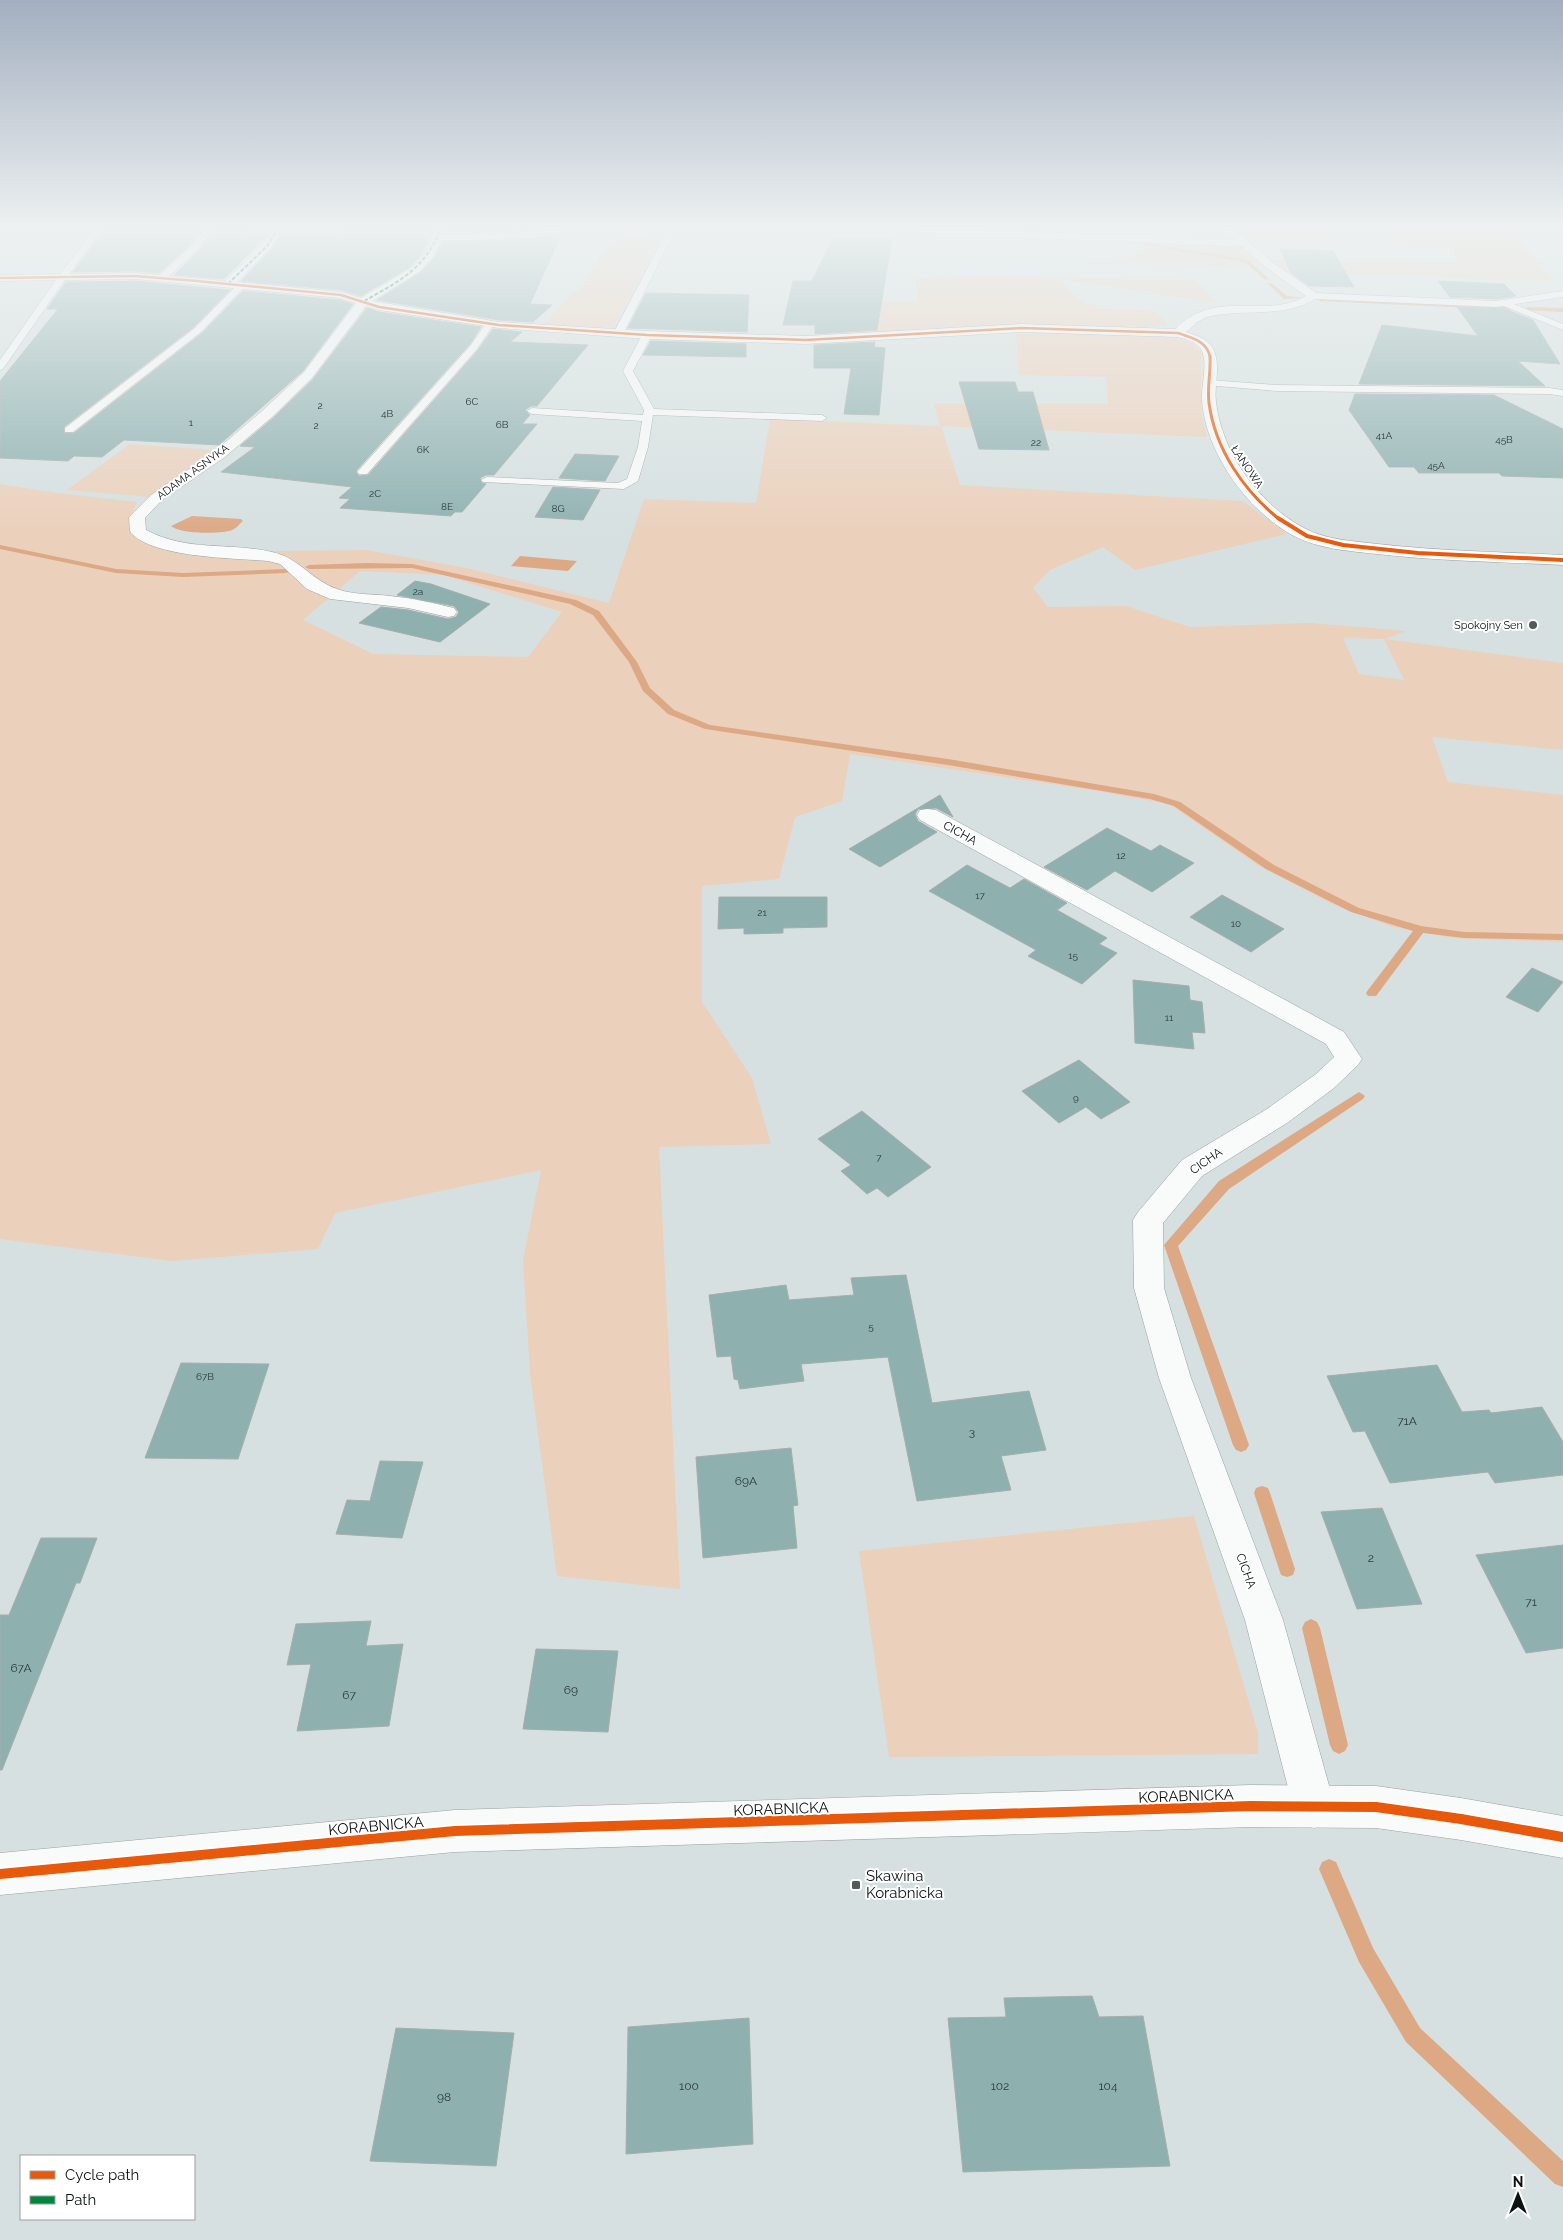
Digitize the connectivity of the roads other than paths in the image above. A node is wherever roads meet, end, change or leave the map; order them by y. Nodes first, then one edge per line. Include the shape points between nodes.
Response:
1 (24, 333) edge
2 (195, 333) edge
3 (340, 333) edge
4 (483, 333) edge
5 (599, 333) edge
6 (940, 333) edge
7 (1163, 333) edge
8 (1178, 333) joint
9 (618, 334) joint
10 (647, 335) junction
11 (0, 367) edge
12 (1209, 383) junction
13 (1563, 393) edge
14 (532, 411) dead end
15 (648, 415) junction
16 (822, 418) dead end
17 (69, 430) dead end
18 (363, 472) dead end
19 (487, 480) dead end
20 (1563, 560) edge
21 (448, 612) dead end
22 (928, 815) dead end
23 (1314, 1807) junction
24 (1563, 1837) edge
25 (0, 1874) edge

1 - 11 lane
2 - 17 lane
3 - 21 street, ADAMA ASNYKA via 308,375 267,414 220,454 156,498 137,518 138,532 159,543 192,550 270,556 286,561 313,585 336,595 408,603
4 - 18 lane
5 - 9 street, ŁANOWA
6 - 10 street, ŁANOWA via 806,340
7 - 8 street, ŁANOWA
8 - 12 street, ŁANOWA via 1200,342 1209,352
9 - 10 street, ŁANOWA
10 - 15 lane via 628,371
12 - 13 lane via 1277,388
12 - 20 street, ŁANOWA via 1210,403 1222,446 1253,495 1280,520 1300,532 1317,540 1399,552
14 - 15 lane
15 - 16 lane
15 - 19 lane via 642,447 628,485
22 - 23 street, CICHA via 1336,1038 1350,1059 1277,1116 1192,1168 1148,1220 1149,1288 1162,1334 1175,1378 1264,1620
23 - 24 street, KORABNICKA via 1376,1807
23 - 25 street, KORABNICKA via 1251,1806 456,1832

